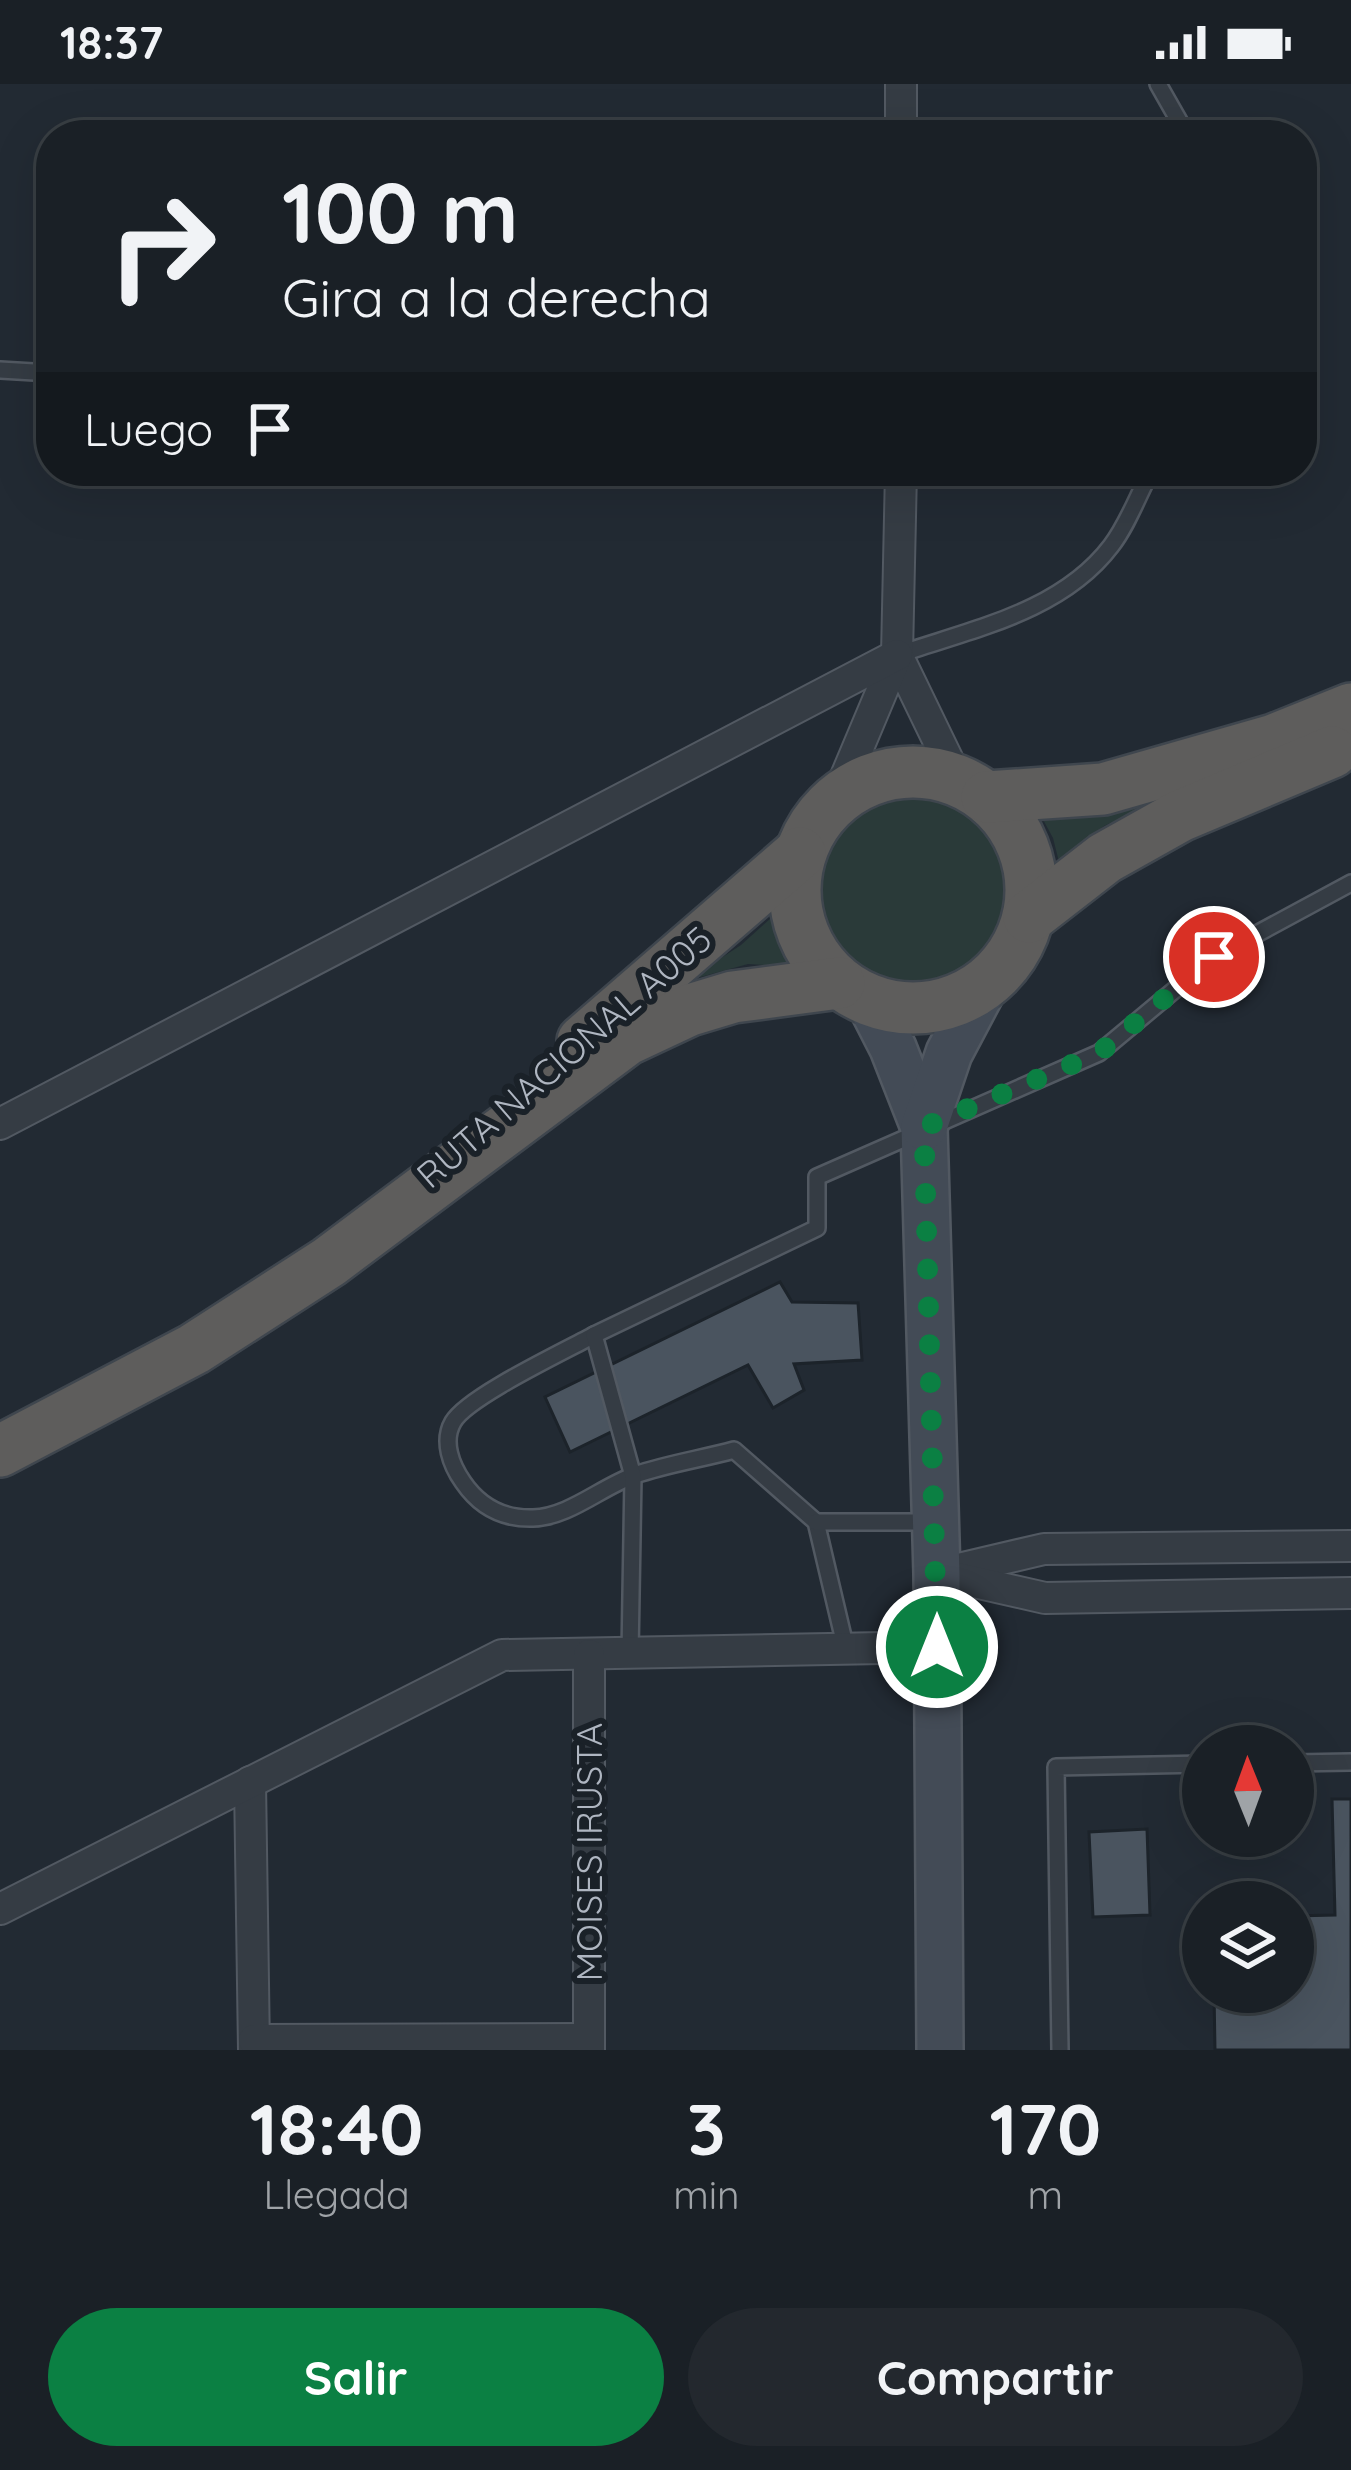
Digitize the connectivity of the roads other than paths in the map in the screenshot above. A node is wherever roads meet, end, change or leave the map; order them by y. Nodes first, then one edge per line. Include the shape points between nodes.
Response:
1 (901, 84) edge
2 (1158, 84) edge
3 (901, 120) edge
4 (1178, 120) edge
5 (0, 370) edge
6 (36, 372) edge
7 (901, 486) edge
8 (1143, 486) edge
9 (898, 655) junction
10 (1351, 709) edge
11 (1351, 745) edge
12 (972, 789) junction
13 (836, 800) junction
14 (800, 853) junction
15 (1351, 883) edge
16 (1029, 917) junction
17 (986, 985) junction
18 (854, 992) junction
19 (0, 1124) edge
20 (924, 1127) junction
21 (329, 1262) junction
22 (594, 1334) junction
23 (0, 1450) edge
24 (633, 1476) junction
25 (816, 1522) junction
26 (934, 1522) junction
27 (1351, 1546) edge
28 (937, 1574) junction
29 (1351, 1593) edge
30 (937, 1647) junction
31 (846, 1649) junction
32 (630, 1654) junction
33 (590, 1655) junction
34 (1351, 1762) edge
35 (1314, 1763) edge
36 (1182, 1764) edge
37 (250, 1782) junction
38 (0, 1909) edge
39 (589, 2044) edge
40 (254, 2045) edge
41 (940, 2050) edge
42 (1060, 2050) edge

1 - 3 street
2 - 4 lane
5 - 6 lane
7 - 9 street
8 - 9 lane via 1115,540 1060,594
9 - 12 street
9 - 13 street
9 - 19 street
10 - 12 highway via 1103,789
11 - 16 highway via 1180,816 1105,858
12 - 13 highway via 927,772 895,773
12 - 16 highway via 1010,821 1026,851
13 - 14 highway
14 - 18 highway via 799,924 815,957
14 - 21 highway, RUTA NACIONAL A005
15 - 20 lane via 1214,957 1099,1053
16 - 17 highway via 1013,955
17 - 18 highway via 929,1008
17 - 20 main road via 949,1053
18 - 20 main road
18 - 21 highway, RUTA NACIONAL A005 via 733,997 626,1040
20 - 22 lane via 817,1177 817,1228
20 - 26 main road
21 - 23 highway, RUTA NACIONAL A005 via 194,1349
22 - 24 lane
22 - 24 lane via 463,1410 447,1442 452,1462 473,1496 512,1517 556,1513
24 - 25 lane via 734,1450
24 - 32 lane
25 - 26 lane
25 - 31 lane
26 - 28 main road
27 - 28 street via 1044,1549
28 - 29 street via 1046,1598
28 - 30 main road
30 - 31 street
30 - 41 main road
31 - 32 street
32 - 33 street
33 - 37 street via 502,1655
33 - 39 street, MOISES IRUSTA
34 - 35 lane
36 - 42 lane via 1056,1767
37 - 38 street
37 - 40 street
39 - 40 street

